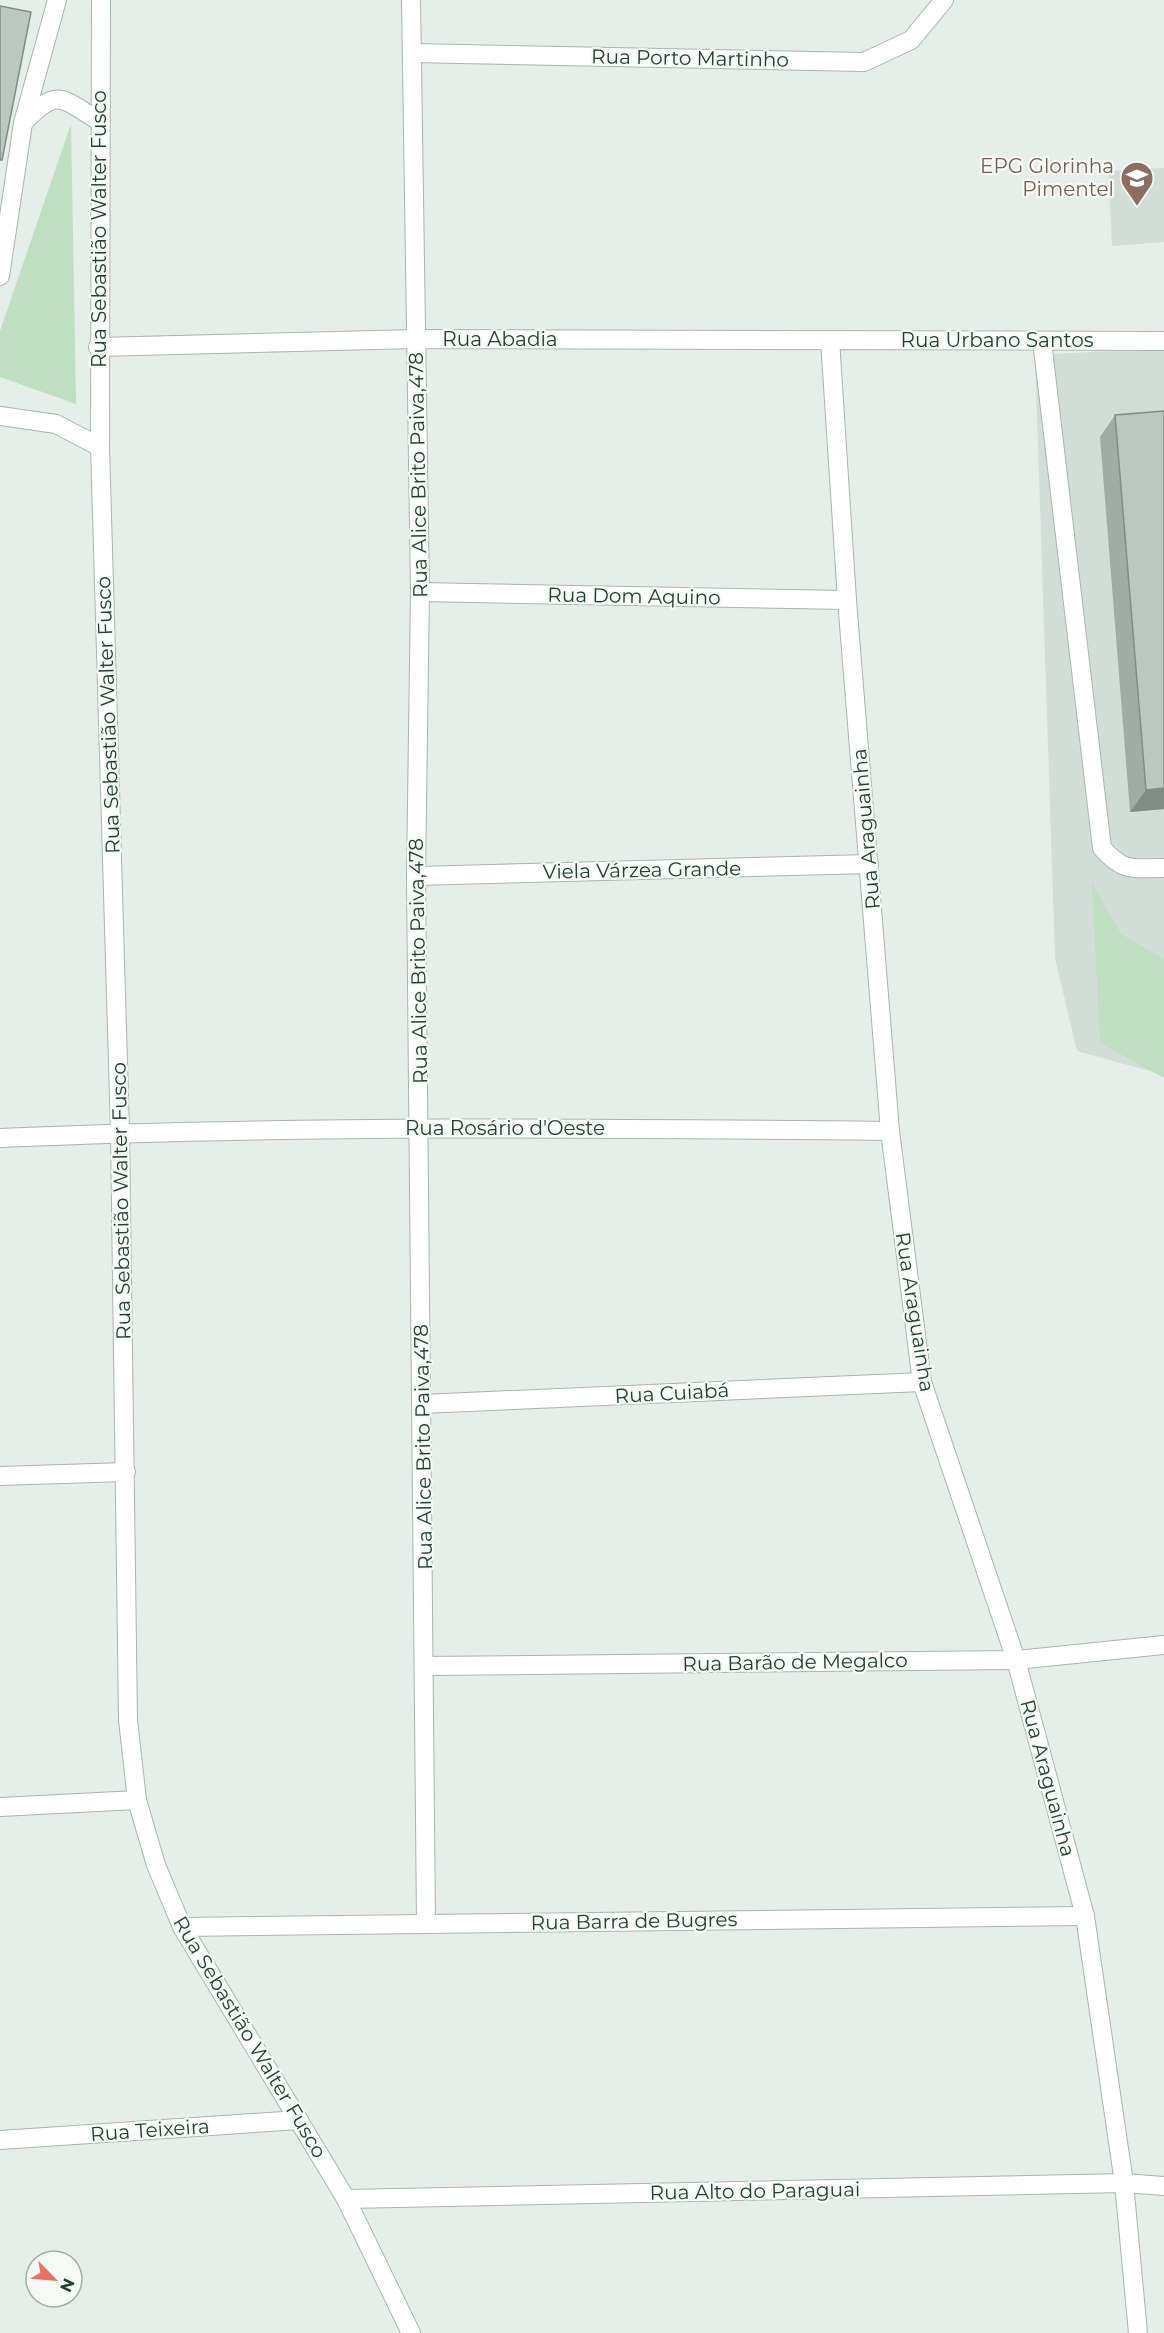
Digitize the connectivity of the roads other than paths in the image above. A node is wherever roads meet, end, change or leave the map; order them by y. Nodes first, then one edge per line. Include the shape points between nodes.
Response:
1 (57, 0) edge
2 (100, 0) edge
3 (411, 0) edge
4 (944, 0) edge
5 (412, 53) junction
6 (99, 121) junction
7 (23, 123) junction
8 (0, 276) edge
9 (416, 339) junction
10 (830, 340) junction
11 (1042, 341) junction
12 (1164, 341) edge
13 (98, 346) junction
14 (0, 416) edge
15 (100, 447) junction
16 (420, 591) junction
17 (847, 600) junction
18 (868, 864) junction
19 (1164, 868) edge
20 (416, 876) junction
21 (420, 1127) junction
22 (890, 1131) junction
23 (120, 1132) junction
24 (0, 1138) edge
25 (922, 1382) junction
26 (422, 1404) junction
27 (126, 1472) junction
28 (0, 1476) edge
29 (1164, 1645) edge
30 (1017, 1660) junction
31 (425, 1666) junction
32 (137, 1800) junction
33 (0, 1807) edge
34 (1085, 1916) junction
35 (426, 1923) junction
36 (182, 1927) junction
37 (299, 2120) junction
38 (0, 2140) edge
39 (1124, 2183) junction
40 (1164, 2186) edge
41 (346, 2199) junction
42 (411, 2333) edge
43 (1138, 2333) edge

1 - 7 street
2 - 6 street, Rua Sebastião Walter Fusco
3 - 5 street, Rua Alice Brito Paiva,478
4 - 5 street, Rua Porto Martinho via 911,40 864,62
5 - 9 street, Rua Alice Brito Paiva,478
6 - 7 street via 55,98 43,102
6 - 13 street, Rua Sebastião Walter Fusco
7 - 8 street
9 - 10 street, Rua Abadia
9 - 13 street, Rua Abadia
9 - 16 street, Rua Alice Brito Paiva,478
10 - 11 street, Rua Urbano Santos
10 - 17 street, Rua Araguainha
11 - 12 street, Rua Urbano Santos
11 - 19 street via 1102,848 1116,864
13 - 15 street, Rua Sebastião Walter Fusco
14 - 15 street via 56,424
15 - 23 street, Rua Sebastião Walter Fusco
16 - 17 street, Rua Dom Aquino
16 - 20 street, Rua Alice Brito Paiva,478
17 - 18 street, Rua Araguainha
18 - 20 street, Viela Várzea Grande
18 - 22 street, Rua Araguainha
20 - 21 street, Rua Alice Brito Paiva,478
21 - 22 street, Rua Rosário d'Oeste
21 - 23 street, Rua Rosário d'Oeste
21 - 26 street, Rua Alice Brito Paiva,478
22 - 25 street, Rua Araguainha
23 - 24 street, Rua Rosário d'Oeste
23 - 27 street, Rua Sebastião Walter Fusco
25 - 26 street, Rua Cuiabá
25 - 30 street, Rua Araguainha
26 - 31 street, Rua Alice Brito Paiva,478
27 - 28 street
27 - 32 street, Rua Sebastião Walter Fusco via 128,1720
29 - 30 street, Rua Barão de Megalco
30 - 31 street, Rua Barão de Megalco
30 - 34 street, Rua Araguainha
31 - 35 street, Rua Alice Brito Paiva,478
32 - 33 street
32 - 36 street, Rua Sebastião Walter Fusco via 156,1865
34 - 35 street, Rua Barra de Bugres
34 - 39 street, Rua Araguainha
35 - 36 street, Rua Barra de Bugres
36 - 37 street, Rua Sebastião Walter Fusco
37 - 38 street, Rua Teixeira
37 - 41 street, Rua Sebastião Walter Fusco
39 - 40 street, Rua Alto do Paraguai
39 - 41 street, Rua Alto do Paraguai
39 - 43 street, Rua Araguainha
41 - 42 street, Rua Sebastião Walter Fusco

